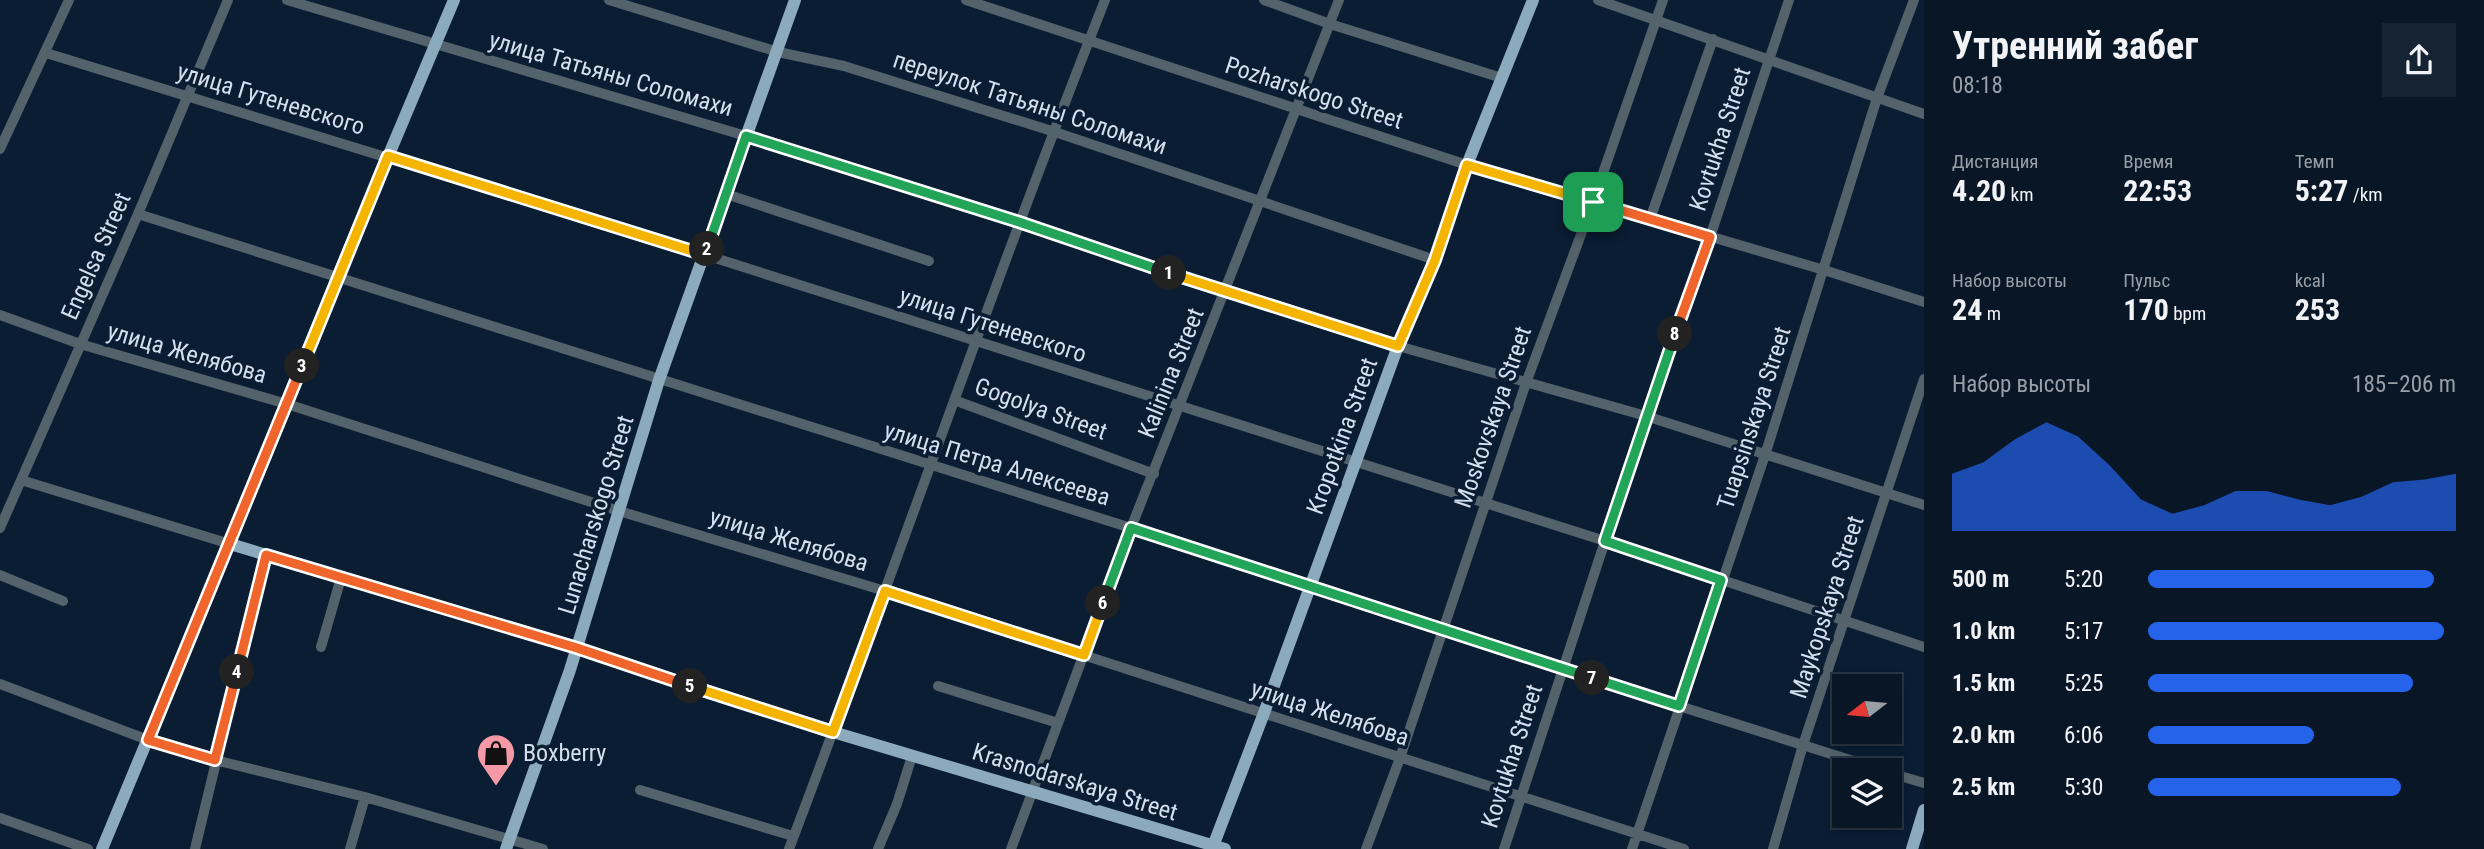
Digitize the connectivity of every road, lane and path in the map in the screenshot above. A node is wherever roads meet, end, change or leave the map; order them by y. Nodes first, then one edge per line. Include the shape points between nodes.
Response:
1 (69, 0) edge
2 (228, 0) edge
3 (287, 0) edge
4 (454, 0) edge
5 (609, 0) edge
6 (795, 0) edge
7 (966, 0) edge
8 (1105, 0) edge
9 (1264, 0) edge
10 (1339, 0) edge
11 (1533, 0) edge
12 (1598, 0) edge
13 (1663, 0) edge
14 (1789, 0) edge
15 (1914, 0) edge
16 (1655, 20) junction
17 (1330, 24) junction
18 (1089, 39) junction
19 (1713, 39) junction
20 (436, 45) junction
21 (778, 52) junction
22 (46, 53) junction
23 (1769, 58) junction
24 (1502, 78) junction
25 (187, 95) junction
26 (1877, 98) junction
27 (1296, 110) junction
28 (1924, 114) edge
29 (1055, 132) junction
30 (746, 136) junction
31 (0, 149) edge
32 (388, 156) junction
33 (1467, 165) junction
34 (726, 194) junction
35 (1262, 200) junction
36 (1593, 202) junction
37 (138, 214) junction
38 (1650, 219) junction
39 (1019, 222) junction
40 (1710, 237) junction
41 (705, 255) junction
42 (1435, 260) junction
43 (929, 261) dead end
44 (1824, 270) junction
45 (337, 278) junction
46 (1226, 293) junction
47 (1924, 302) edge
48 (0, 315) edge
49 (976, 341) junction
50 (80, 344) junction
51 (1398, 346) junction
52 (1924, 379) edge
53 (659, 380) junction
54 (1526, 383) junction
55 (954, 400) junction
56 (287, 404) junction
57 (1181, 407) junction
58 (1646, 416) junction
59 (1765, 456) junction
60 (1355, 463) junction
61 (929, 465) junction
62 (1154, 474) junction
63 (21, 480) junction
64 (1886, 493) junction
65 (1484, 504) junction
66 (1924, 505) edge
67 (618, 511) junction
68 (0, 528) edge
69 (1131, 528) junction
70 (1605, 541) junction
71 (229, 544) junction
72 (266, 555) junction
73 (0, 575) edge
74 (341, 578) junction
75 (1721, 580) junction
76 (1309, 587) junction
77 (885, 591) junction
78 (63, 601) dead end
79 (1844, 621) junction
80 (1441, 631) junction
81 (1924, 647) edge
82 (321, 648) dead end
83 (577, 648) junction
84 (1084, 655) junction
85 (1563, 668) junction
86 (0, 684) edge
87 (938, 686) dead end
88 (1679, 706) junction
89 (1264, 713) junction
90 (1058, 723) junction
91 (833, 732) junction
92 (148, 740) junction
93 (1803, 745) junction
94 (912, 756) junction
95 (1400, 758) junction
96 (1844, 758) edge
97 (215, 760) junction
98 (1902, 777) edge
99 (1924, 783) edge
100 (640, 790) dead end
101 (1032, 791) junction
102 (365, 796) junction
103 (1521, 797) junction
104 (1924, 810) edge
105 (0, 818) edge
106 (1637, 833) junction
107 (793, 836) junction
108 (507, 844) edge
109 (1216, 848) edge
110 (88, 849) edge
111 (102, 849) edge
112 (195, 849) edge
113 (350, 849) edge
114 (543, 849) edge
115 (789, 849) edge
116 (878, 849) edge
117 (1010, 849) edge
118 (1366, 849) edge
119 (1504, 849) edge
120 (1632, 849) edge
121 (1685, 849) edge
122 (1773, 849) edge
123 (1912, 849) edge

1 - 22 street
2 - 25 street, Engelsa Street
3 - 20 street, улица Татьяны Соломахи
4 - 20 main road
5 - 21 street, переулок Татьяны Соломахи
6 - 21 main road, Lunacharskogo Street
7 - 18 street, Pozharskogo Street
8 - 18 street, Gogolya Street
9 - 17 street
10 - 17 street, Kalinina Street
11 - 24 main road, Kropotkina Street
12 - 16 street
13 - 16 street, Moskovskaya Street
14 - 23 street, Kovtukha Street
15 - 26 street, Tuapsinskaya Street
16 - 19 street
16 - 36 street, Moskovskaya Street
17 - 24 street
17 - 27 street, Kalinina Street
18 - 27 street, Pozharskogo Street
18 - 29 street, Gogolya Street
19 - 23 street
19 - 38 street
20 - 30 street, улица Татьяны Соломахи
20 - 32 main road
21 - 29 street, переулок Татьяны Соломахи via 844,66
21 - 30 main road, Lunacharskogo Street
22 - 25 street, улица Гутеневского
22 - 31 street
23 - 26 street
23 - 40 street, Kovtukha Street
24 - 33 main road, Kropotkina Street
25 - 32 street, улица Гутеневского
25 - 37 street, Engelsa Street
26 - 28 street
26 - 44 street, Tuapsinskaya Street
27 - 33 street, Pozharskogo Street
27 - 35 street, Kalinina Street
29 - 35 street, переулок Татьяны Соломахи
29 - 39 street, Gogolya Street
30 - 34 main road, Lunacharskogo Street
30 - 39 street, улица Татьяны Соломахи
32 - 41 street, улица Гутеневского
32 - 45 main road
33 - 36 street, Pozharskogo Street
33 - 42 main road, Kropotkina Street
34 - 41 main road, Lunacharskogo Street
34 - 43 street
35 - 42 street, переулок Татьяны Соломахи
35 - 46 street, Kalinina Street
36 - 38 street, Pozharskogo Street
36 - 54 street, Moskovskaya Street
37 - 45 street, улица Петра Алексеева
37 - 50 street, Engelsa Street
38 - 40 street, Pozharskogo Street
39 - 46 street, улица Татьяны Соломахи
39 - 49 street, Gogolya Street
40 - 44 street, Pozharskogo Street
40 - 58 street, Kovtukha Street
41 - 49 street, улица Гутеневского
41 - 53 main road, Lunacharskogo Street
42 - 51 main road, Kropotkina Street
44 - 47 street, Pozharskogo Street
44 - 59 street, Tuapsinskaya Street
45 - 53 street, улица Петра Алексеева
45 - 56 main road
46 - 51 street, улица Татьяны Соломахи
46 - 57 street, Kalinina Street
48 - 50 street, улица Желябова
49 - 55 street, Gogolya Street
49 - 57 street, улица Гутеневского
50 - 56 street, улица Желябова
50 - 63 street, Engelsa Street
51 - 54 street, улица Татьяны Соломахи
51 - 60 main road, Kropotkina Street
52 - 64 street, Maykopskaya Street
53 - 61 street, улица Петра Алексеева
53 - 67 main road, Lunacharskogo Street
54 - 58 street, улица Татьяны Соломахи
54 - 65 street, Moskovskaya Street
55 - 61 street, Gogolya Street
55 - 62 street, Gogolya Street
56 - 67 street, улица Желябова
56 - 71 main road
57 - 60 street, улица Гутеневского
57 - 62 street, Kalinina Street
58 - 59 street, улица Татьяны Соломахи
58 - 70 street, Kovtukha Street
59 - 64 street, улица Татьяны Соломахи
59 - 75 street, Tuapsinskaya Street
60 - 65 street, улица Гутеневского
60 - 76 main road, Kropotkina Street
61 - 69 street, улица Петра Алексеева
61 - 77 street, Gogolya Street
62 - 69 street, Kalinina Street
63 - 68 street, Engelsa Street
63 - 71 street, Krasnodarskaya Street
64 - 66 street, улица Татьяны Соломахи
64 - 79 street, Maykopskaya Street
65 - 70 street, улица Гутеневского
65 - 80 street, Moskovskaya Street
67 - 77 street, улица Желябова
67 - 83 main road, Lunacharskogo Street
69 - 76 street, улица Петра Алексеева
69 - 84 street, Kalinina Street
70 - 75 street, улица Гутеневского
70 - 85 street, Kovtukha Street
71 - 72 main road, Krasnodarskaya Street
71 - 92 main road
72 - 74 main road, Krasnodarskaya Street
72 - 97 street
73 - 78 street
74 - 82 street
74 - 83 main road, Krasnodarskaya Street
75 - 79 street, улица Гутеневского
75 - 88 street, Tuapsinskaya Street
76 - 80 street, улица Петра Алексеева
76 - 89 main road, Kropotkina Street
77 - 84 street, улица Желябова
77 - 91 street, Gogolya Street
79 - 81 street, улица Гутеневского
79 - 93 street, Maykopskaya Street
80 - 85 street, улица Петра Алексеева
80 - 95 street, Moskovskaya Street
83 - 91 main road, Krasnodarskaya Street
83 - 108 main road, Lunacharskogo Street
84 - 89 street, улица Желябова
84 - 90 street, Kalinina Street
85 - 88 street, улица Петра Алексеева
85 - 103 street, Kovtukha Street
86 - 92 street
87 - 90 street
88 - 93 street, улица Петра Алексеева
88 - 106 street, Tuapsinskaya Street
89 - 95 street, улица Желябова
89 - 109 main road, Kropotkina Street
90 - 101 street, Kalinina Street
91 - 94 main road, Krasnodarskaya Street
91 - 107 street, Gogolya Street
92 - 97 street
92 - 111 main road
93 - 96 street, улица Петра Алексеева
93 - 122 street, Maykopskaya Street
94 - 101 main road, Krasnodarskaya Street
94 - 116 street
95 - 103 street, улица Желябова
95 - 118 street, Moskovskaya Street
97 - 102 street
97 - 112 street
98 - 99 street
100 - 107 street
101 - 109 main road, Krasnodarskaya Street
101 - 117 street, Kalinina Street
102 - 108 street
102 - 113 street
103 - 106 street, улица Желябова
103 - 119 street, Kovtukha Street
104 - 123 main road
105 - 110 street
106 - 120 street, Tuapsinskaya Street
106 - 121 street, улица Желябова
107 - 115 street, Gogolya Street
108 - 114 street

